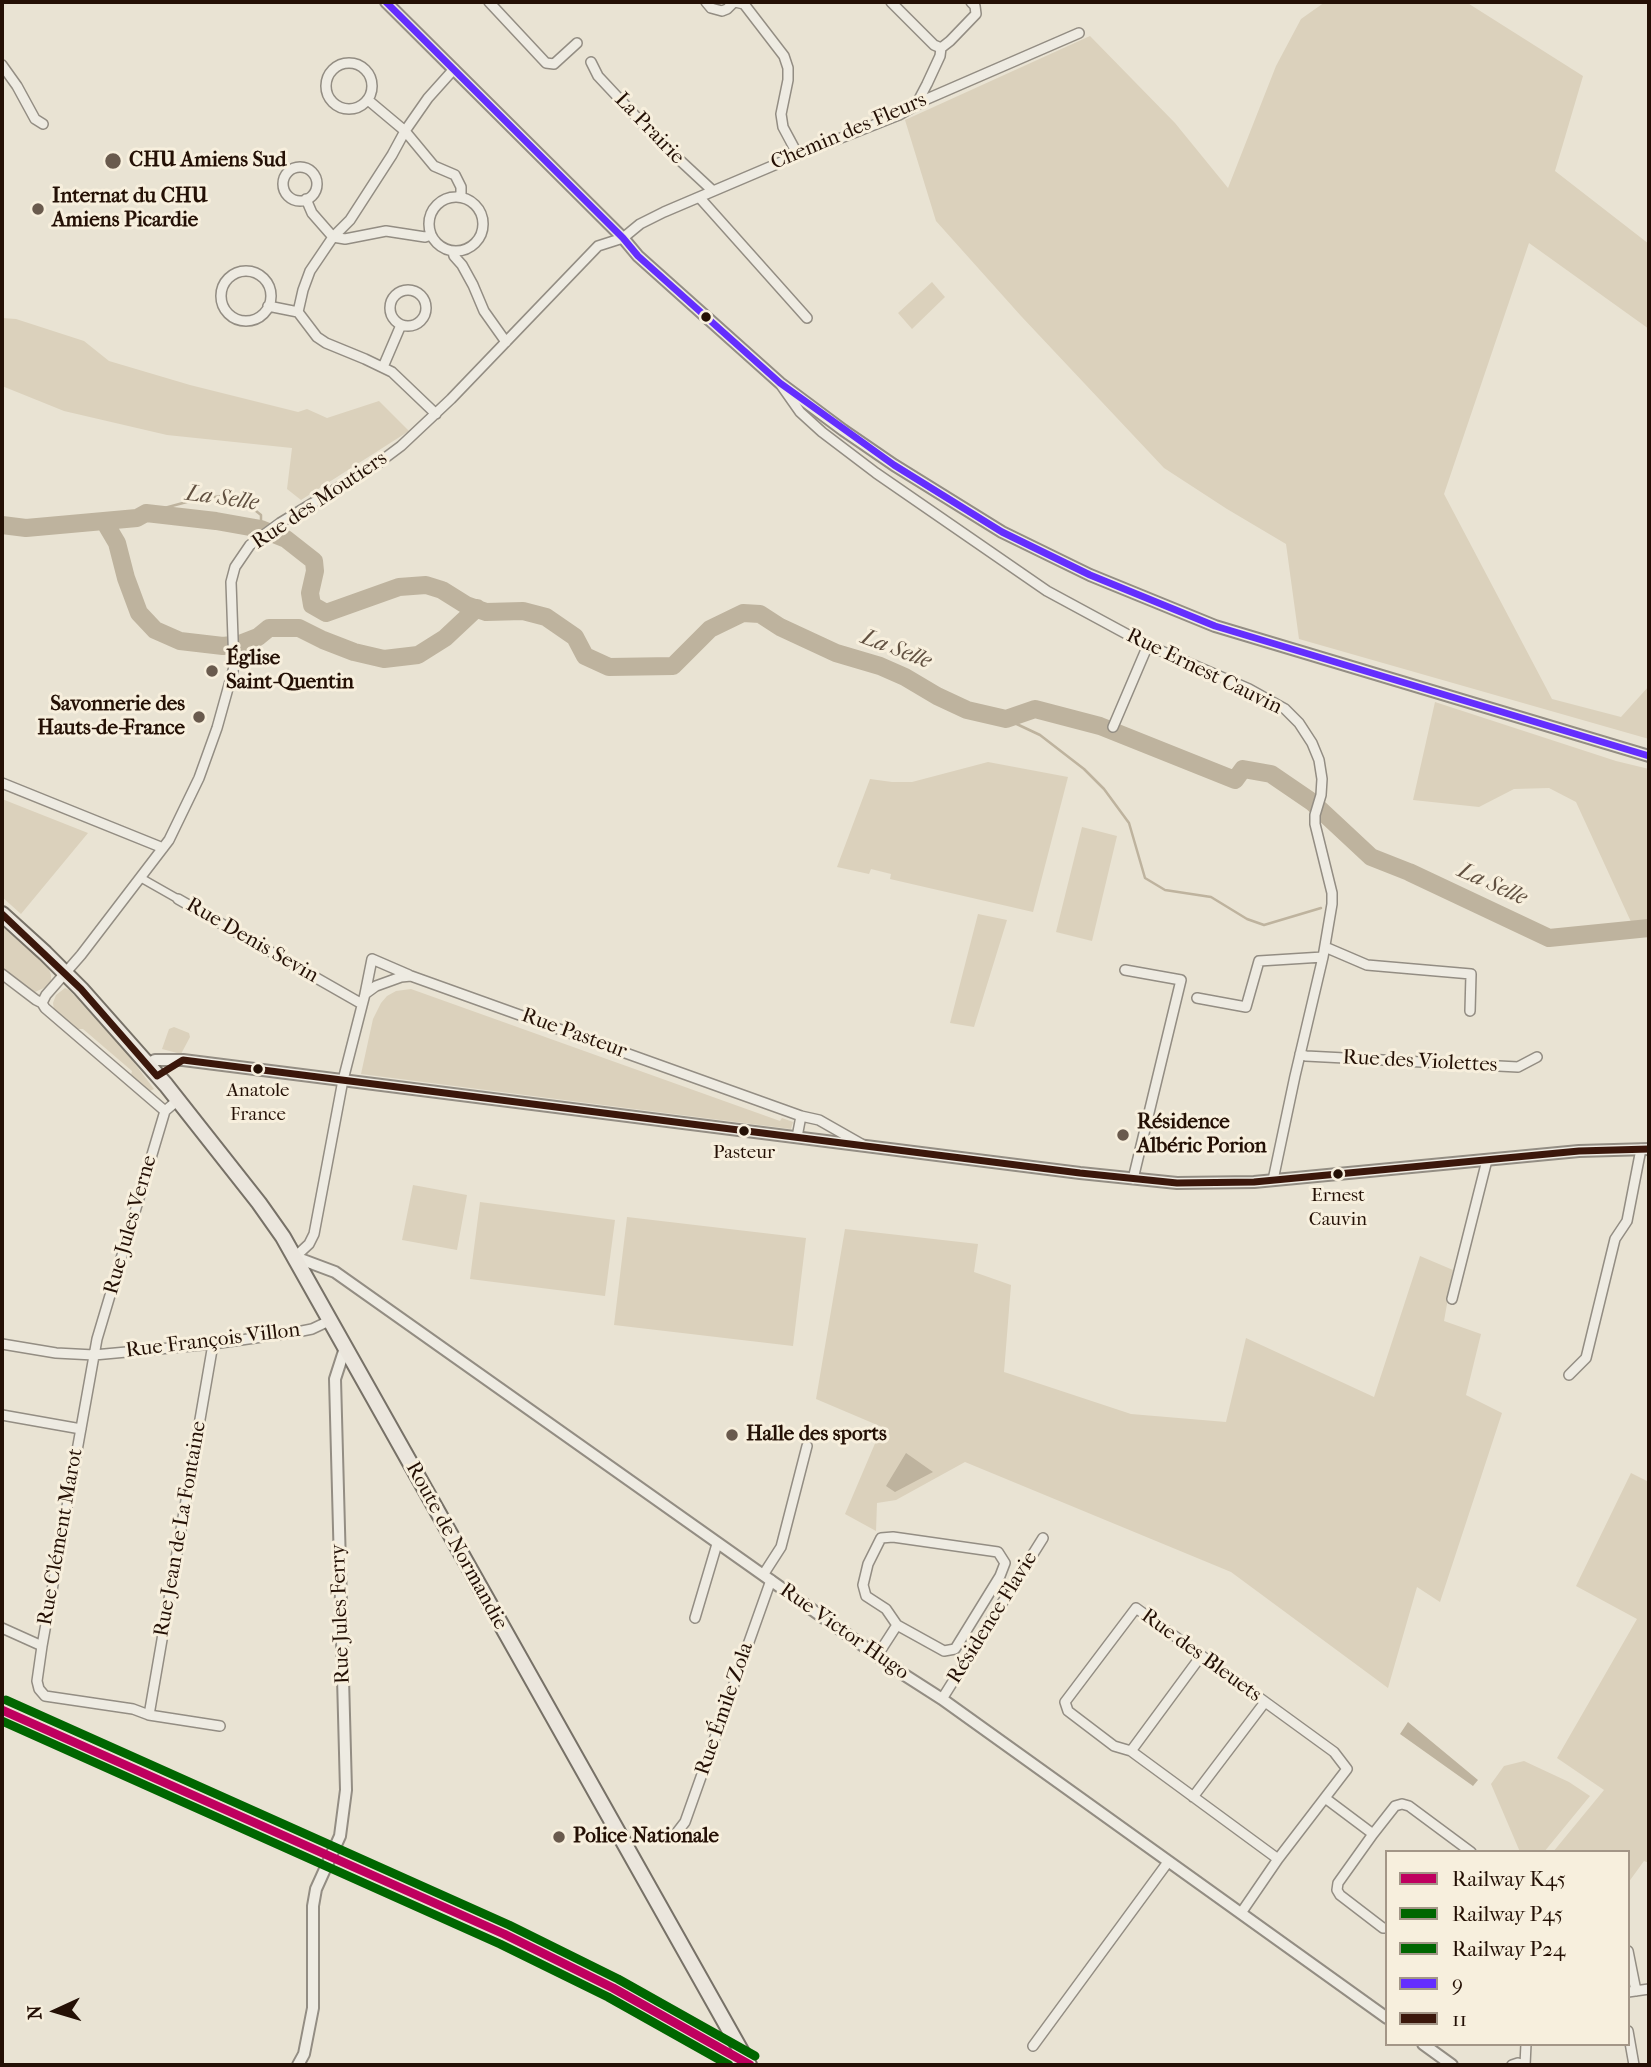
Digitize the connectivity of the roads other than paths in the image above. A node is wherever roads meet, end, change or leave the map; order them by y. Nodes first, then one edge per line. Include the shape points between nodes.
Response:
1 (386, 2) edge
2 (488, 2) edge
3 (706, 2) edge
4 (735, 2) edge
5 (891, 2) edge
6 (971, 2) edge
7 (1079, 33) dead end
8 (576, 43) dead end
9 (941, 48) junction
10 (591, 62) dead end
11 (2, 65) edge
12 (454, 69) junction
13 (368, 100) junction
14 (915, 107) junction
15 (43, 124) dead end
16 (405, 131) junction
17 (798, 155) junction
18 (713, 191) junction
19 (461, 197) junction
20 (699, 197) junction
21 (306, 200) dead end
22 (431, 235) junction
23 (333, 237) junction
24 (623, 238) junction
25 (453, 252) junction
26 (268, 306) junction
27 (298, 312) junction
28 (807, 318) dead end
29 (401, 325) junction
30 (506, 342) junction
31 (383, 366) junction
32 (799, 404) junction
33 (436, 414) junction
34 (1150, 646) junction
35 (1113, 727) dead end
36 (1649, 756) edge
37 (2, 783) edge
38 (163, 848) junction
39 (141, 878) junction
40 (178, 899) joint
41 (2, 914) edge
42 (1324, 952) junction
43 (1125, 970) dead end
44 (65, 973) junction
45 (2, 974) edge
46 (411, 976) junction
47 (1197, 998) dead end
48 (364, 999) junction
49 (43, 1003) junction
50 (1470, 1011) dead end
51 (1300, 1054) junction
52 (1537, 1057) dead end
53 (183, 1060) junction
54 (147, 1064) junction
55 (157, 1076) junction
56 (343, 1080) junction
57 (178, 1100) junction
58 (165, 1111) junction
59 (802, 1116) junction
60 (797, 1137) junction
61 (865, 1146) junction
62 (1645, 1149) edge
63 (1487, 1160) junction
64 (1133, 1179) junction
65 (1273, 1181) junction
66 (295, 1257) junction
67 (1452, 1298) dead end
68 (331, 1320) junction
69 (2, 1343) edge
70 (214, 1344) junction
71 (345, 1348) junction
72 (94, 1355) junction
73 (1569, 1374) dead end
74 (2, 1415) edge
75 (81, 1429) junction
76 (807, 1446) dead end
77 (1043, 1538) dead end
78 (718, 1544) junction
79 (767, 1578) junction
80 (695, 1618) dead end
81 (897, 1626) junction
82 (2, 1628) edge
83 (42, 1646) junction
84 (877, 1656) junction
85 (1201, 1656) junction
86 (942, 1699) junction
87 (1265, 1702) junction
88 (149, 1715) junction
89 (220, 1726) dead end
90 (1131, 1751) junction
91 (1193, 1797) junction
92 (1325, 1798) junction
93 (1373, 1834) junction
94 (675, 1835) dead end
95 (1468, 1850) edge
96 (1278, 1859) junction
97 (1168, 1862) junction
98 (1241, 1913) junction
99 (1385, 1928) edge
100 (1630, 1971) edge
101 (1649, 1989) edge
102 (1632, 1991) edge
103 (1385, 2017) edge
104 (1630, 2042) edge
105 (1033, 2046) dead end
106 (1426, 2046) edge
107 (1525, 2046) edge
108 (298, 2065) edge
109 (748, 2065) edge
110 (1452, 2065) edge
111 (1512, 2065) edge
112 (1525, 2065) edge
113 (1634, 2065) edge

1 - 12 street
2 - 8 street via 546,63 554,64
3 - 4 street via 722,10
4 - 17 street via 744,4 784,56 788,80 781,114
5 - 9 street
6 - 9 street via 976,14
7 - 14 street, Chemin des Fleurs
9 - 14 street
10 - 18 street, La Prairie via 598,76 649,130
11 - 15 street via 35,119
12 - 16 street
12 - 24 street
13 - 13 street via 371,78 362,66 347,63 328,75 326,90 334,103 348,110
13 - 16 street
14 - 17 street, Chemin des Fleurs
16 - 19 street via 434,166 455,175
16 - 23 street via 350,220
17 - 18 street, Chemin des Fleurs
18 - 20 street, Chemin des Fleurs
19 - 22 street via 437,204 429,218
19 - 25 street via 477,206 484,223 478,241
20 - 24 street, Chemin des Fleurs via 640,224
20 - 28 street
21 - 23 street
22 - 23 street via 386,231
22 - 25 street
23 - 27 street via 310,271
24 - 30 street, Rue des Moutiers via 598,246
24 - 32 street
25 - 30 street
26 - 26 street via 270,291 256,273 234,274 223,285 225,310 239,320 256,318
26 - 27 street
27 - 31 street via 326,343
29 - 29 street via 413,326 423,319 426,307 422,296 412,290 400,291 391,300 392,318
29 - 31 street
30 - 33 street, Rue des Moutiers
31 - 33 street
32 - 34 street, Rue Ernest Cauvin via 822,432 876,473 1046,591
32 - 36 street via 1002,532 1152,601 1215,626
33 - 38 street, Rue des Moutiers via 377,464 259,537 243,554 231,582 235,654 229,688 199,778
34 - 35 street
34 - 42 street, Rue Ernest Cauvin via 1285,709 1312,743 1322,779 1314,820 1332,893
37 - 38 street
38 - 39 street, Rue des Moutiers
39 - 40 street, Rue Denis Sevin
39 - 44 street, Rue des Moutiers
40 - 48 street, Rue Denis Sevin
41 - 44 main road, Route de Normandie
42 - 47 street via 1259,961 1246,1007
42 - 50 street via 1367,965 1471,974
42 - 51 street, Rue Ernest Cauvin
43 - 64 street via 1181,980
44 - 49 street, Rue des Moutiers
44 - 54 main road, Route de Normandie
45 - 49 street
46 - 48 street via 376,986
46 - 48 street, Rue Pasteur via 372,959
46 - 59 street, Rue Pasteur
48 - 56 street
49 - 58 street
51 - 52 street, Rue des Violettes via 1518,1067
51 - 65 street, Rue Ernest Cauvin
53 - 54 street
53 - 55 street
53 - 56 street
54 - 55 main road, Route de Normandie
55 - 57 main road, Route de Normandie
56 - 60 street
56 - 66 street via 314,1234
57 - 58 street
57 - 66 main road, Route de Normandie
58 - 72 street, Rue Jules Verne
59 - 60 street
59 - 61 street, Rue Pasteur
60 - 61 street
61 - 64 street
62 - 63 street
62 - 73 street via 1627,1221 1615,1239 1586,1359
63 - 65 street
63 - 67 street
64 - 65 street via 1218,1184
66 - 68 main road, Route de Normandie
66 - 78 street, Rue Victor Hugo via 335,1272
68 - 70 street, Rue François Villon via 312,1329
68 - 71 main road, Route de Normandie
69 - 72 street, Rue François Villon
70 - 72 street, Rue François Villon
70 - 88 street, Rue Jean de La Fontaine
71 - 108 street, Rue Jules Ferry via 335,1379 346,1790 340,1836 313,1906 313,2008
71 - 109 main road, Route de Normandie
72 - 75 street, Rue Clément Marot
74 - 75 street, Rue Clément Marot
75 - 83 street, Rue Clément Marot
76 - 79 street, Rue Émile Zola via 781,1547
77 - 86 street, Résidence Flavie
78 - 79 street, Rue Victor Hugo
78 - 80 street
79 - 84 street, Rue Victor Hugo
79 - 94 street, Rue Émile Zola via 685,1822
81 - 81 street via 944,1651 956,1649 1000,1576 1005,1563 998,1552 881,1538 863,1585 866,1596 886,1608
81 - 84 street
82 - 83 street, Rue Clément Marot
83 - 88 street, Rue Clément Marot via 37,1681 45,1696
84 - 86 street, Rue Victor Hugo
85 - 87 street, Rue des Bleuets
85 - 90 street
85 - 90 street, Rue des Bleuets via 1136,1608 1065,1702 1068,1712 1114,1746
86 - 97 street, Rue Victor Hugo
87 - 91 street
87 - 92 street, Rue des Bleuets via 1334,1752 1347,1769
88 - 89 street
90 - 91 street, Rue des Bleuets
91 - 96 street, Rue des Bleuets
92 - 93 street
92 - 96 street, Rue des Bleuets
93 - 95 street via 1402,1804
93 - 99 street via 1337,1890
96 - 98 street, Rue des Bleuets
97 - 98 street, Rue Victor Hugo
97 - 105 street
98 - 103 street, Rue Victor Hugo
100 - 102 street
101 - 102 street
104 - 113 street
106 - 110 street
107 - 112 street
111 - 112 street

